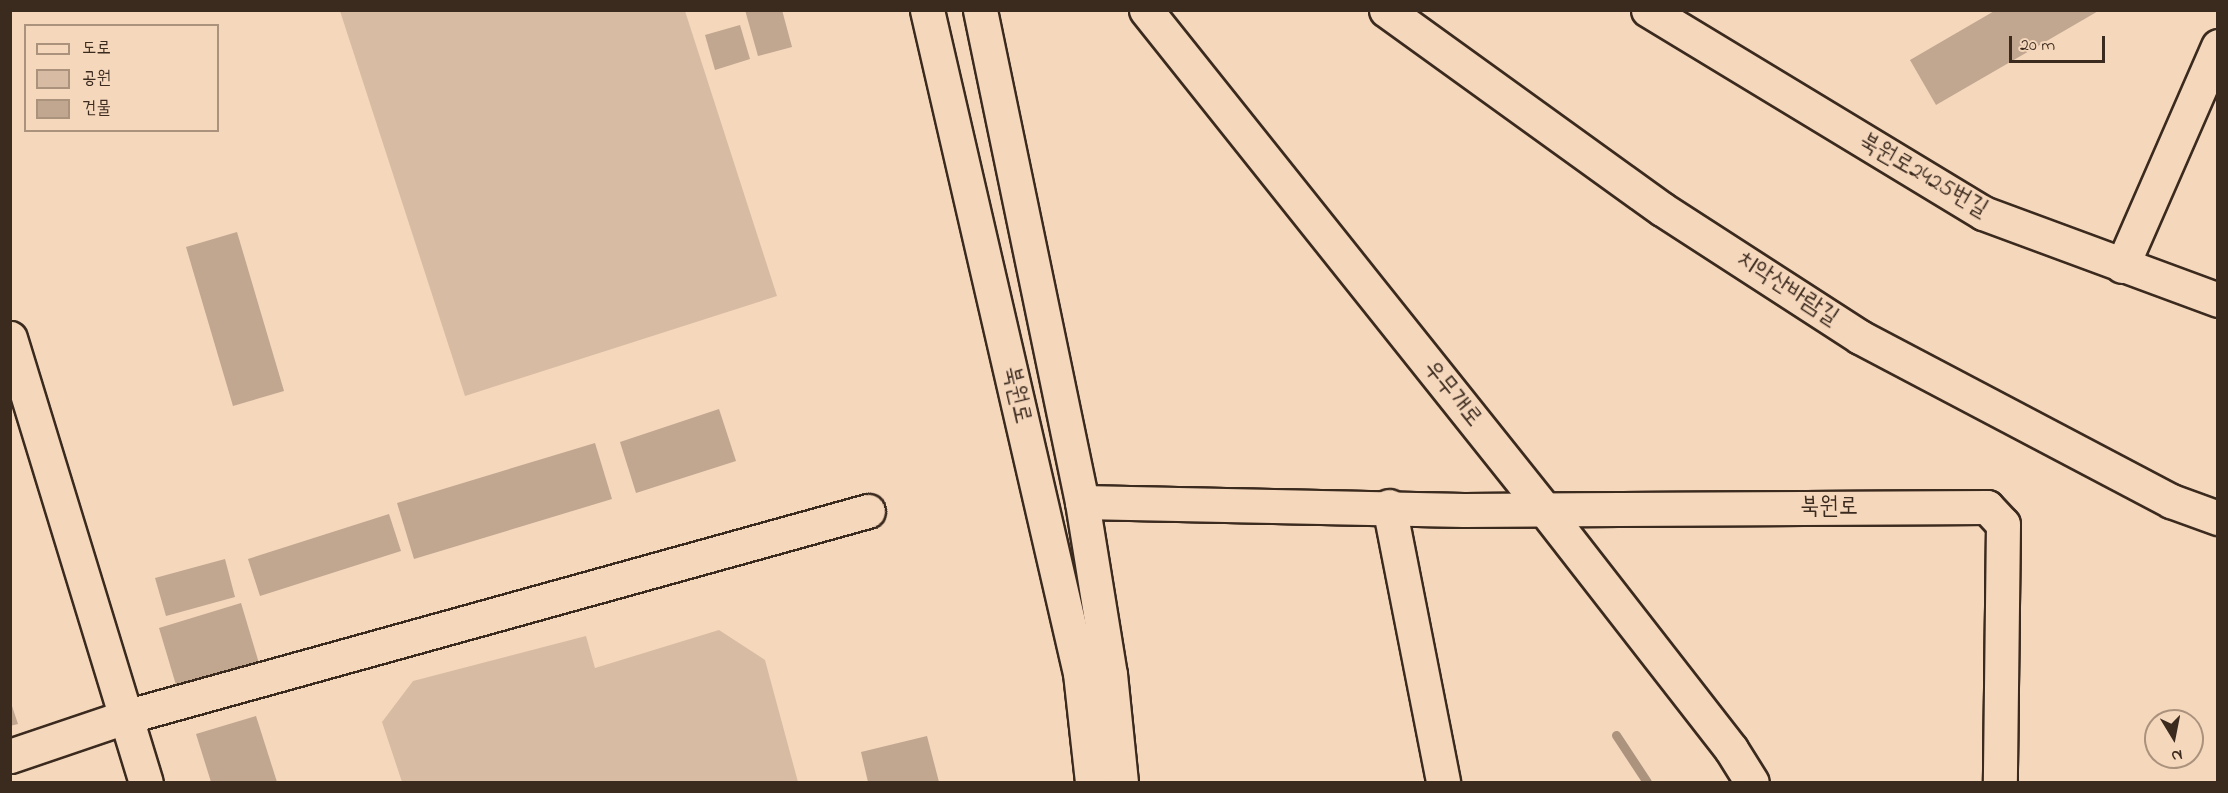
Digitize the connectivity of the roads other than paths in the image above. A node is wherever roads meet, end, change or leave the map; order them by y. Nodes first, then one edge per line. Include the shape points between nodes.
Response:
1 (927, 10) edge
2 (980, 10) edge
3 (1146, 10) edge
4 (1386, 10) edge
5 (1648, 10) edge
6 (2217, 46) edge
7 (2122, 266) junction
8 (2217, 300) edge
9 (10, 338) edge
10 (1082, 502) junction
11 (1389, 506) junction
12 (1545, 510) junction
13 (868, 511) dead end
14 (2217, 518) edge
15 (125, 717) junction
16 (10, 756) edge
17 (146, 783) edge
18 (1092, 783) edge
19 (1121, 783) edge
20 (1443, 783) edge
21 (1752, 783) edge
22 (2000, 783) edge

1 - 18 street, 북원로 via 1080,672
2 - 10 street, 북원로
3 - 12 street, 우무개로
4 - 14 street, 치악산바람길 via 1662,209 1860,337 2171,501
5 - 7 street, 북원로2425번길 via 1983,213
6 - 7 street
7 - 8 street, 북원로2425번길
9 - 15 street
10 - 11 street, 북원로
10 - 19 street, 북원로 via 1110,674
11 - 12 street, 북원로
11 - 20 street
12 - 21 street, 우무개로 via 1731,749
12 - 22 street, 북원로 via 1987,507 2004,524
13 - 15 street
15 - 16 street
15 - 17 street

